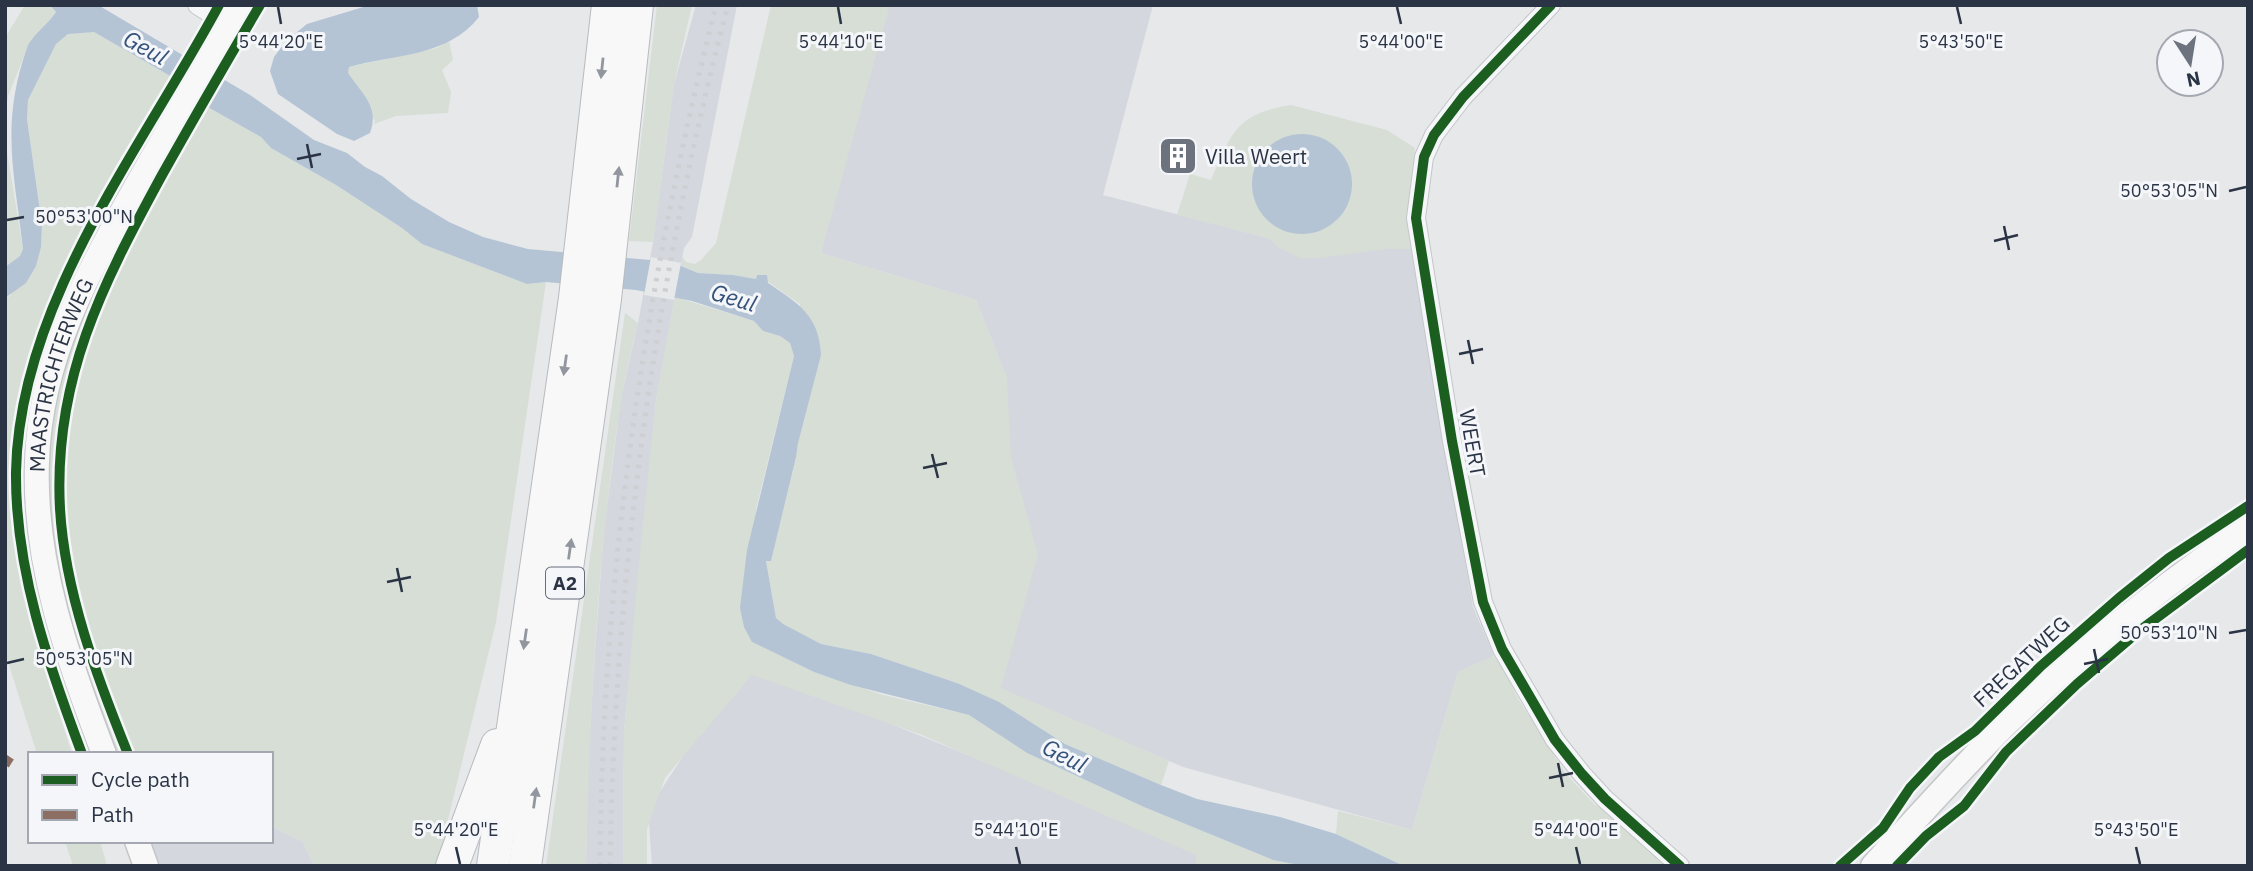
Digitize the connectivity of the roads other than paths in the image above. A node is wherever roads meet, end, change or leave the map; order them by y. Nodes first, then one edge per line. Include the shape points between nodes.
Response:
1 (197, 5) edge
2 (608, 5) edge
3 (637, 5) edge
4 (1551, 5) edge
5 (234, 15) edge
6 (596, 239) junction
7 (590, 298) junction
8 (2248, 528) edge
9 (517, 694) junction
10 (103, 752) edge
11 (138, 843) edge
12 (146, 866) edge
13 (452, 866) edge
14 (493, 866) edge
15 (525, 866) edge
16 (1680, 866) edge
17 (1872, 866) edge

1 - 5 street
2 -> 6 highway, A2
6 -> 3 highway, A2
4 - 16 street, WEERT via 1463,97 1434,135 1424,157 1416,218 1483,603 1502,649 1555,740 1605,799
5 - 10 main road, MAASTRICHTERWEG via 92,265 55,356 44,405 37,459 44,563 76,680
6 - 7 highway, A2
7 -> 9 highway, A2
15 -> 7 highway, A2
8 - 17 main road, FREGATWEG via 2137,608 2077,660 2007,723
9 - 13 highway, A2
9 - 14 highway, A2
11 - 12 main road

